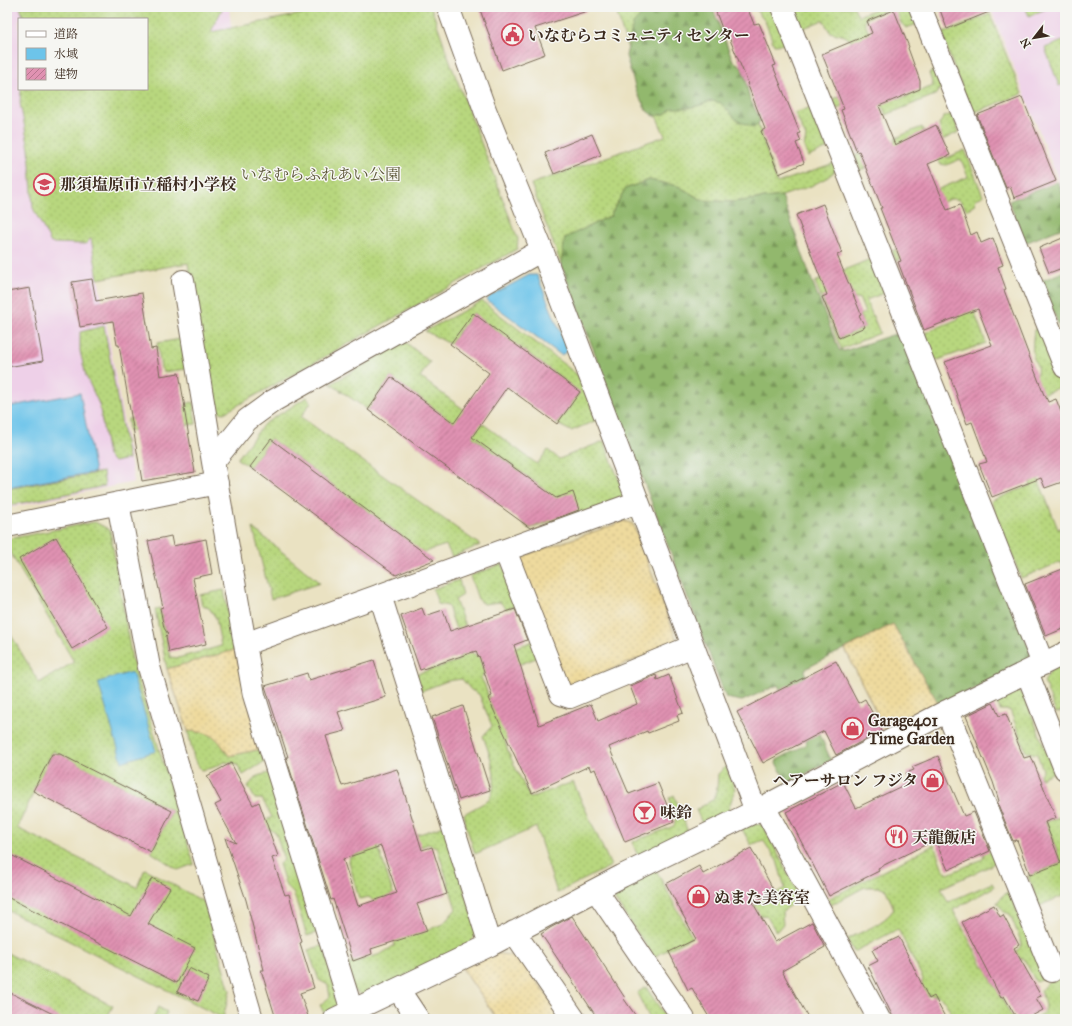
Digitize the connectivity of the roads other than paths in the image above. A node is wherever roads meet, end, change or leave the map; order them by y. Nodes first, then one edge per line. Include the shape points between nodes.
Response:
1 (448, 7) edge
2 (782, 7) edge
3 (920, 7) edge
4 (542, 250) junction
5 (183, 281) dead end
6 (1065, 367) edge
7 (215, 472) junction
8 (638, 502) junction
9 (118, 503) junction
10 (7, 526) edge
11 (505, 550) junction
12 (380, 595) junction
13 (245, 644) junction
14 (693, 646) junction
15 (1065, 653) edge
16 (1035, 668) junction
17 (947, 712) junction
18 (1065, 769) edge
19 (760, 809) junction
20 (596, 890) junction
21 (514, 932) junction
22 (490, 944) junction
23 (1052, 971) dead end
24 (398, 989) junction
25 (343, 1015) edge
26 (252, 1019) edge
27 (418, 1019) edge
28 (574, 1019) edge
29 (684, 1019) edge
30 (879, 1019) edge

1 - 4 street via 485,110
2 - 16 street
3 - 6 street
4 - 7 street via 273,401 247,420
4 - 8 street
5 - 7 street
7 - 9 street
7 - 13 street
8 - 11 street
8 - 14 street
9 - 10 street
9 - 26 street via 149,667
11 - 12 street
11 - 14 street via 561,694 570,697
12 - 13 street
12 - 22 street
13 - 25 street via 254,695
14 - 19 street
15 - 16 street
16 - 17 street
16 - 18 street
17 - 19 street
17 - 23 street
19 - 20 street
19 - 30 street
20 - 21 street
20 - 29 street
21 - 22 street
21 - 28 street
22 - 24 street
24 - 25 street
24 - 27 street

